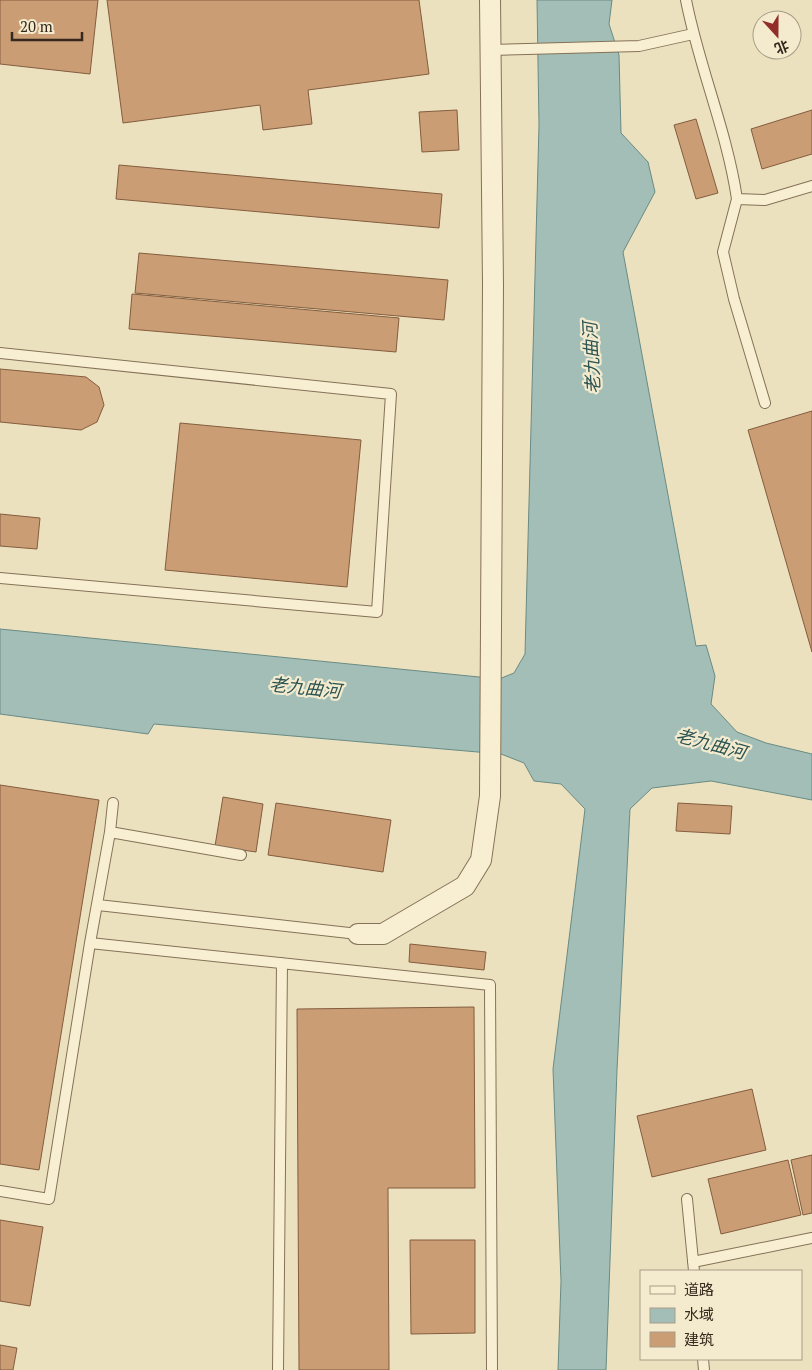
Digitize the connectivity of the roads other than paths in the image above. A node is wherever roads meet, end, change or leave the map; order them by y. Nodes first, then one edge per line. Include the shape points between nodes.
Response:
1 (490, 0) edge
2 (686, 0) edge
3 (693, 34) junction
4 (490, 50) junction
5 (812, 186) edge
6 (737, 199) junction
7 (0, 353) edge
8 (765, 403) dead end
9 (0, 578) edge
10 (113, 803) dead end
11 (110, 832) junction
12 (241, 855) dead end
13 (98, 905) junction
14 (358, 934) joint
15 (90, 943) junction
16 (282, 963) junction
17 (0, 1191) edge
18 (687, 1199) dead end
19 (812, 1238) edge
20 (694, 1267) edge
21 (278, 1370) edge
22 (492, 1370) edge

1 - 4 street
2 - 3 lane
3 - 4 lane via 639,46
3 - 6 lane via 732,167
4 - 14 street via 493,285 490,796 481,860 465,886 383,934
5 - 6 lane via 765,200
6 - 8 lane via 723,252
7 - 9 lane via 391,394 377,612
10 - 11 lane
11 - 12 lane
11 - 13 lane
13 - 14 lane
13 - 15 lane
15 - 16 lane
15 - 17 lane via 49,1199
16 - 21 lane
16 - 22 lane via 490,984
18 - 20 lane
19 - 20 lane

